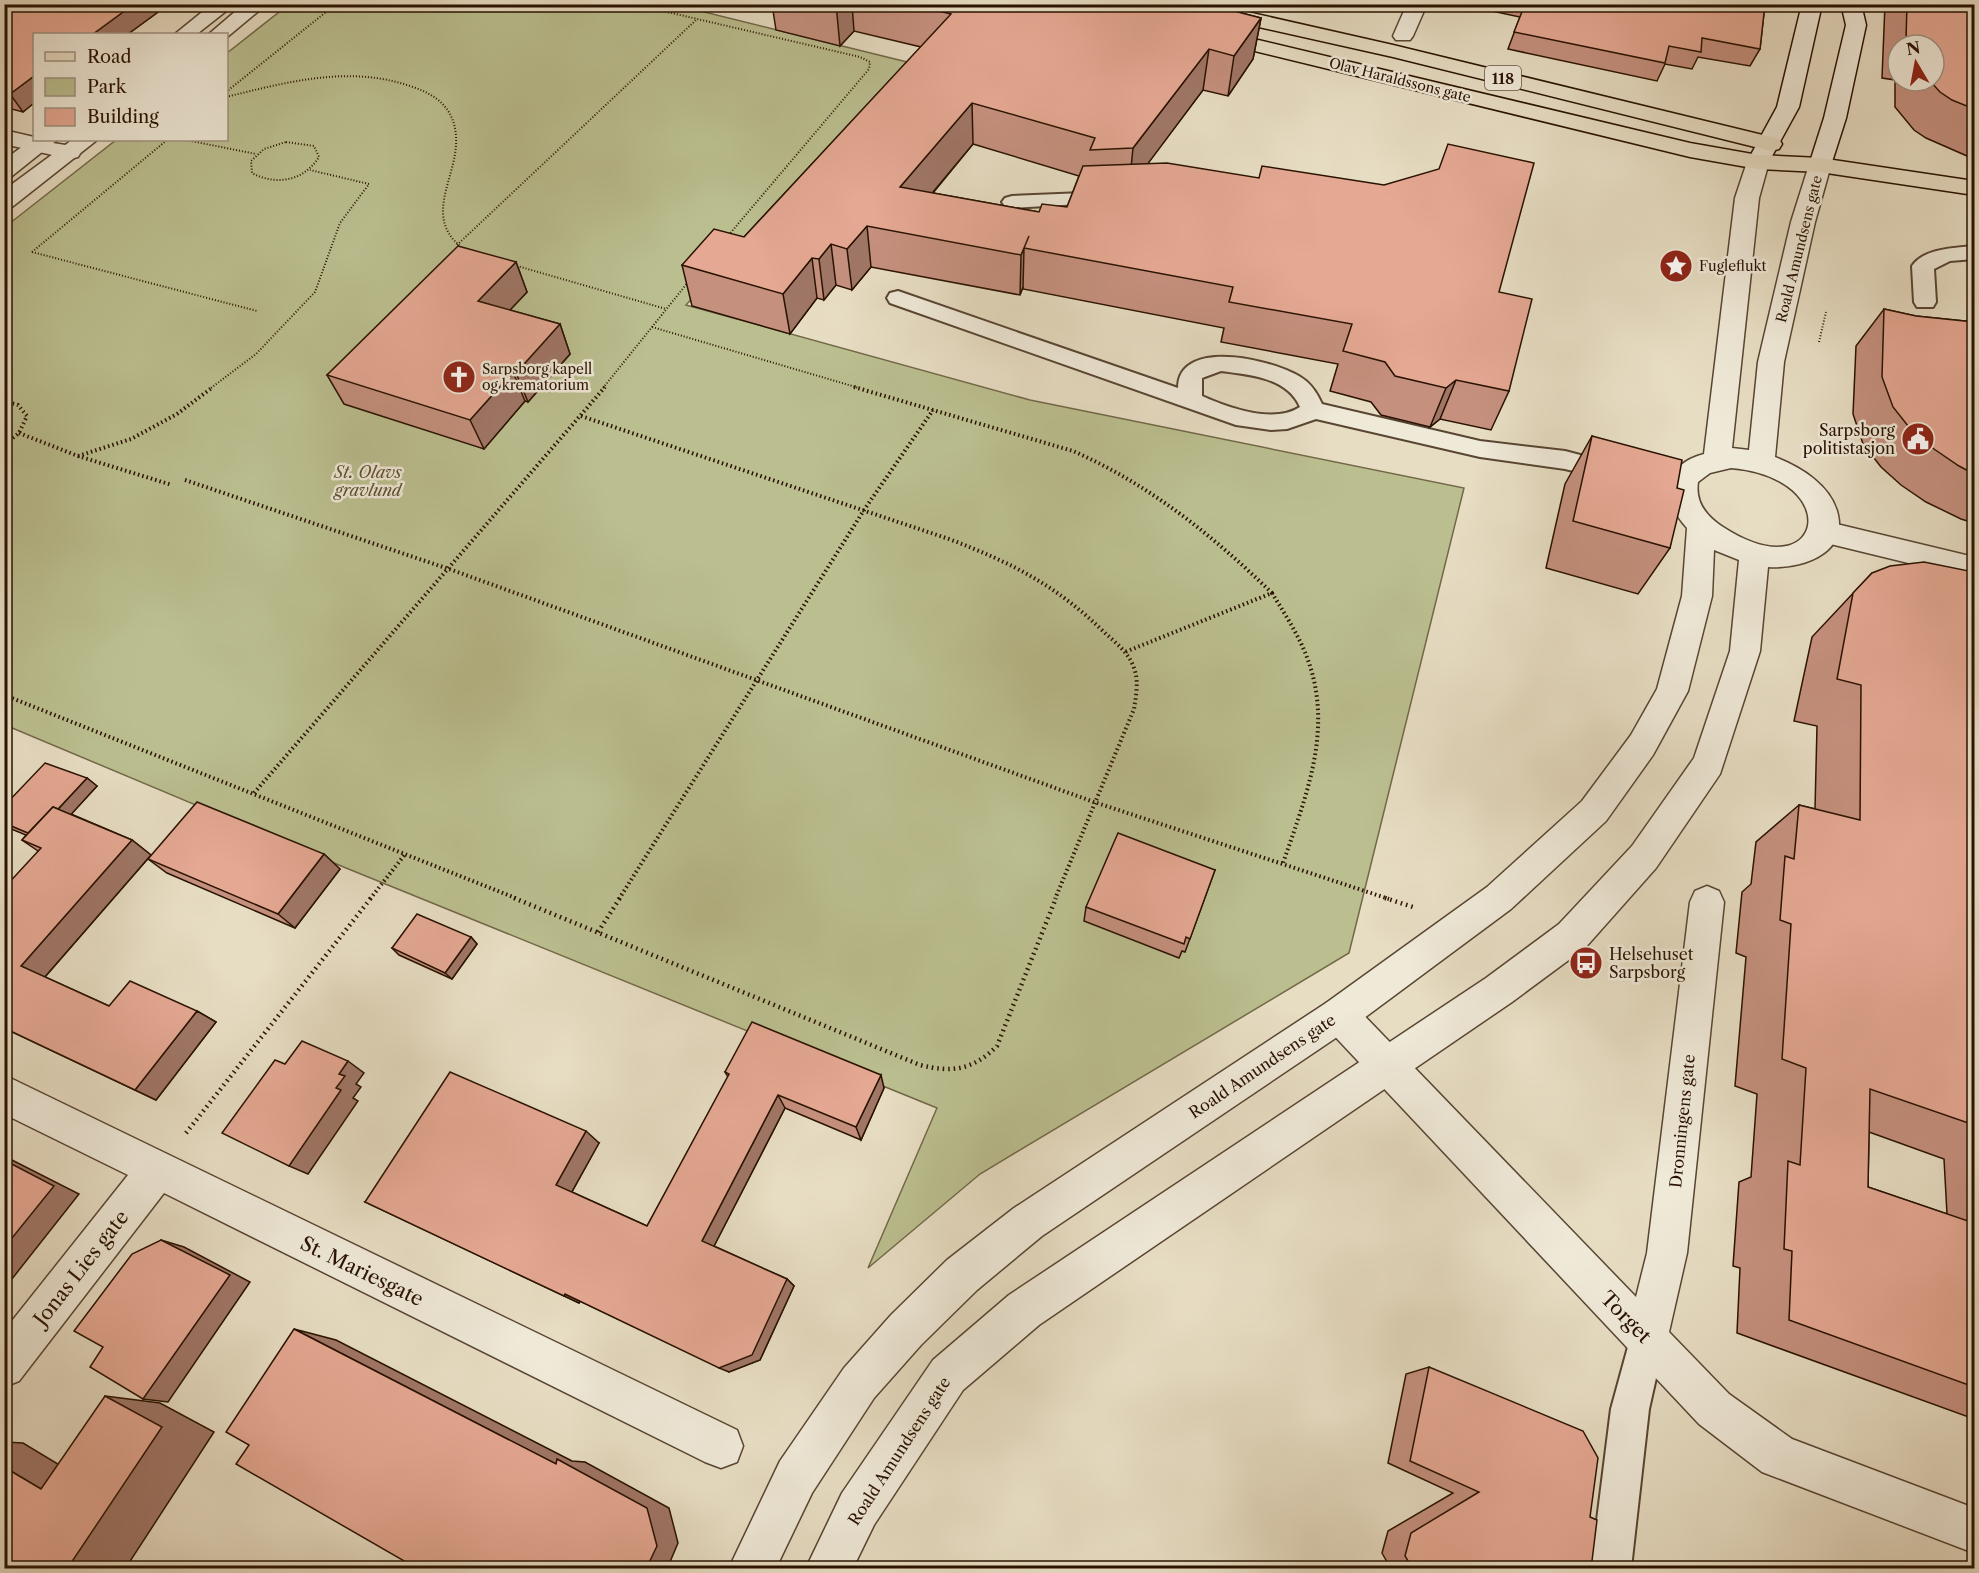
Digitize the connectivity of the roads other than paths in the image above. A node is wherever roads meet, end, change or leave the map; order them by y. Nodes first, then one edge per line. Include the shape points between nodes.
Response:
1 (225, 4) edge
2 (257, 4) edge
3 (1183, 4) edge
4 (1417, 4) edge
5 (1812, 4) edge
6 (1851, 4) edge
7 (1194, 30) edge
8 (186, 33) edge
9 (220, 33) edge
10 (1403, 36) dead end
11 (4, 137) edge
12 (33, 141) edge
13 (43, 142) edge
14 (78, 146) edge
15 (1763, 152) junction
16 (1820, 165) junction
17 (4, 171) edge
18 (1974, 188) edge
19 (1125, 198) edge
20 (4, 202) edge
21 (1012, 202) dead end
22 (1974, 254) edge
23 (898, 298) dead end
24 (1925, 302) dead end
25 (1192, 400) junction
26 (1313, 410) junction
27 (1717, 459) junction
28 (1761, 462) junction
29 (1631, 476) edge
30 (1701, 528) junction
31 (1824, 532) junction
32 (1754, 555) junction
33 (1974, 568) edge
34 (1707, 902) dead end
35 (1339, 1016) junction
36 (1387, 1066) junction
37 (4, 1094) edge
38 (157, 1170) junction
39 (1647, 1338) junction
40 (4, 1366) edge
41 (720, 1446) dead end
42 (1974, 1530) edge
43 (752, 1569) edge
44 (829, 1569) edge
45 (1611, 1569) edge

1 - 8 street
2 - 9 street
3 - 15 main road, Olav Haraldssons gate / 118 via 1392,51
4 - 10 street
5 - 15 street via 1788,107
6 - 16 street, Roald Amundsens gate via 1856,25
7 - 15 main road, Olav Haraldssons gate / 118 via 1690,150
11 - 12 street
13 - 14 street
13 - 17 street
14 - 20 street
15 - 16 main road, Olav Haraldssons gate / 118
15 - 27 street via 1747,198
16 - 18 main road, Olav Haraldssons gate / 118
16 - 28 street, Roald Amundsens gate via 1804,215 1771,362
19 - 21 lane
22 - 24 lane via 1946,255 1923,266
23 - 25 lane
25 - 26 lane via 1214,412 1258,420 1293,420 1306,417
25 - 26 lane via 1188,389 1191,376 1201,366 1221,363 1288,379 1301,389
26 - 29 lane via 1480,449 1565,460
27 - 28 street
27 - 30 street via 1693,469 1673,486
28 - 31 street via 1797,480 1811,492 1825,519
30 - 32 street via 1734,549
30 - 35 street, Roald Amundsens gate via 1697,596 1672,691 1642,745 1594,811 1499,898
31 - 32 street via 1817,543 1791,556
31 - 33 street
32 - 36 street, Roald Amundsens gate via 1745,651 1708,764 1644,857 1572,936
34 - 39 street, Dronningens gate via 1667,1253
35 - 36 street, Torget
35 - 43 street, Roald Amundsens gate via 1028,1222 962,1275 859,1383 796,1477
36 - 39 street, Torget
36 - 44 street, Roald Amundsens gate via 1024,1310 948,1374 858,1509
37 - 38 street, St. Mariesgate
38 - 40 street, Jonas Lies gate
38 - 41 street, St. Mariesgate
39 - 42 street, Torget via 1714,1409 1779,1456
39 - 45 lane via 1629,1409

